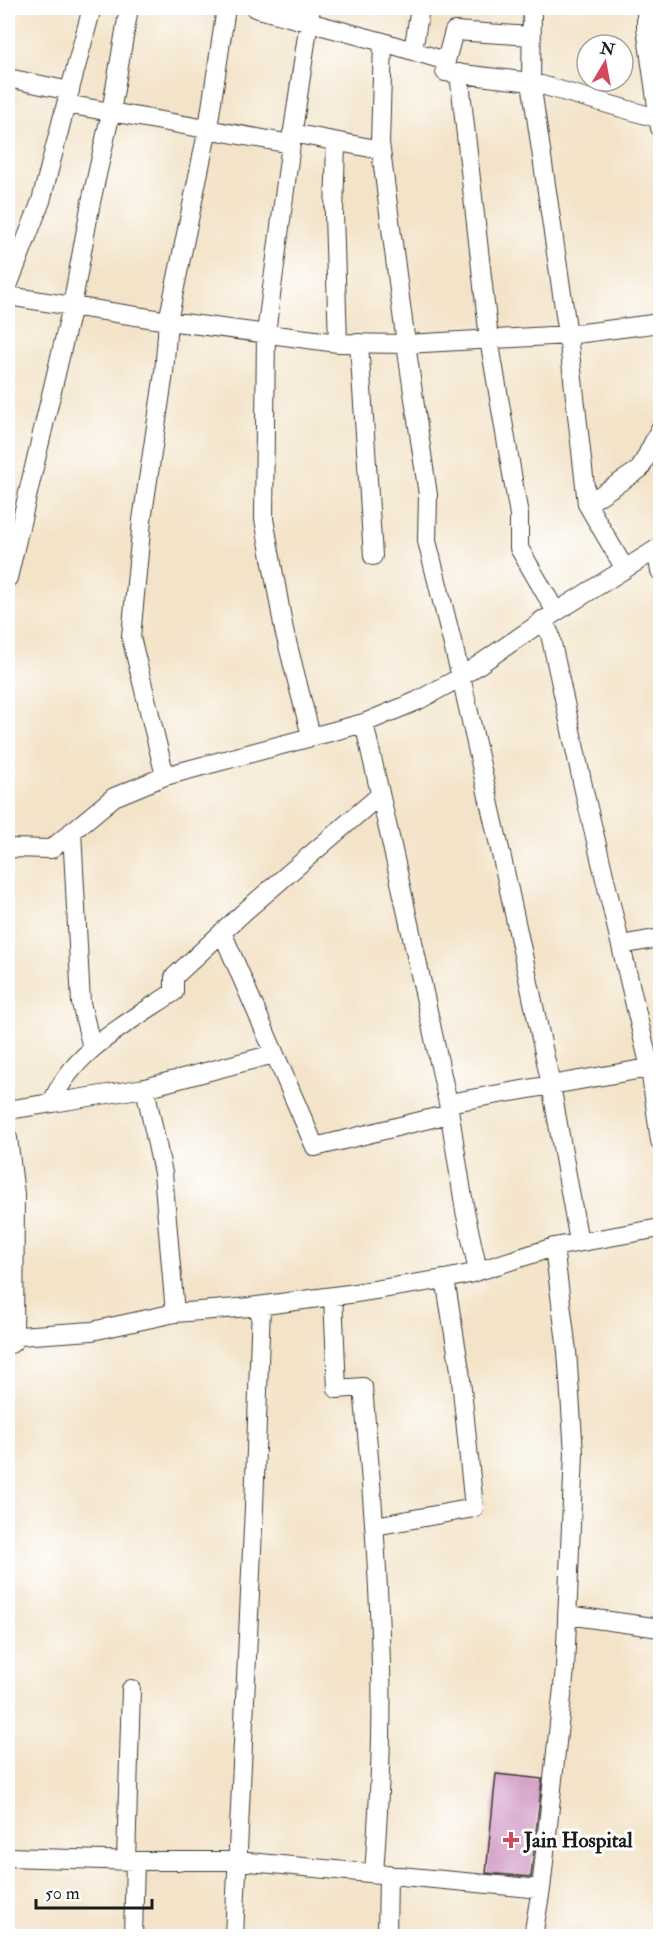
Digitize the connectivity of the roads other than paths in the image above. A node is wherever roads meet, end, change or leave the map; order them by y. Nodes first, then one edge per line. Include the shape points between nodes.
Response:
1 (92, 8) edge
2 (129, 8) edge
3 (226, 8) edge
4 (255, 8) edge
5 (420, 8) edge
6 (532, 8) edge
7 (646, 8) edge
8 (310, 15) edge
9 (531, 36) junction
10 (383, 42) junction
11 (413, 51) junction
12 (452, 67) junction
13 (8, 78) edge
14 (531, 82) junction
15 (68, 97) junction
16 (111, 112) junction
17 (660, 122) edge
18 (208, 128) junction
19 (292, 139) junction
20 (336, 142) junction
21 (381, 150) junction
22 (8, 286) edge
23 (8, 296) edge
24 (72, 306) junction
25 (168, 321) junction
26 (660, 323) edge
27 (266, 333) junction
28 (568, 335) junction
29 (489, 339) junction
30 (338, 343) junction
31 (359, 343) junction
32 (406, 344) junction
33 (660, 429) edge
34 (587, 504) junction
35 (658, 548) edge
36 (373, 556) dead end
37 (625, 569) junction
38 (660, 571) edge
39 (8, 578) edge
40 (549, 616) junction
41 (461, 677) junction
42 (364, 723) junction
43 (312, 736) junction
44 (165, 776) junction
45 (380, 795) junction
46 (72, 831) junction
47 (8, 848) edge
48 (222, 932) junction
49 (660, 938) edge
50 (621, 945) junction
51 (92, 1048) junction
52 (274, 1054) junction
53 (655, 1067) edge
54 (551, 1085) junction
55 (145, 1088) junction
56 (52, 1103) junction
57 (448, 1108) junction
58 (8, 1110) edge
59 (8, 1138) edge
60 (660, 1142) edge
61 (660, 1228) edge
62 (579, 1242) junction
63 (554, 1247) junction
64 (478, 1271) junction
65 (445, 1279) junction
66 (333, 1296) junction
67 (261, 1306) junction
68 (175, 1313) junction
69 (11, 1342) edge
70 (375, 1527) junction
71 (567, 1615) junction
72 (660, 1628) edge
73 (131, 1689) dead end
74 (8, 1857) edge
75 (130, 1861) junction
76 (238, 1861) junction
77 (381, 1873) junction
78 (541, 1888) junction
79 (133, 1936) edge
80 (234, 1936) edge
81 (387, 1936) edge
82 (533, 1936) edge

1 - 15 street
2 - 16 street
3 - 18 street
4 - 8 street
5 - 11 street
6 - 9 street
7 - 17 street
8 - 10 street
8 - 19 street
9 - 12 street via 454,31
9 - 14 street
10 - 11 street
10 - 21 street
11 - 12 street
12 - 14 street
12 - 29 street
13 - 15 street
14 - 17 street
14 - 28 street
15 - 16 street
15 - 22 street via 41,201
16 - 18 street
16 - 24 street
18 - 19 street
18 - 25 street
19 - 20 street
19 - 27 street
20 - 21 street
20 - 30 street
21 - 32 street
23 - 24 street
24 - 25 street
24 - 39 street
25 - 27 street
25 - 44 street via 142,520 132,637
26 - 28 street
27 - 30 street
27 - 43 street via 264,519 284,630
28 - 29 street
28 - 34 street
29 - 32 street
29 - 40 street via 519,515 519,548
30 - 31 street
31 - 32 street
31 - 36 street
32 - 41 street via 428,495 427,541
33 - 34 street via 640,468
34 - 37 street
35 - 37 street
35 - 38 street
37 - 40 street
40 - 41 street
40 - 50 street via 585,795
41 - 42 street
41 - 54 street
42 - 43 street
42 - 45 street
43 - 44 street
44 - 46 street via 114,797
45 - 48 street
45 - 57 street
46 - 47 street via 51,849
46 - 51 street via 81,1003
48 - 51 street via 174,977 174,992
48 - 52 street
49 - 50 street
50 - 53 street
51 - 56 street via 57,1089
52 - 55 street
52 - 57 street via 315,1147
53 - 54 street
53 - 60 street
54 - 57 street
54 - 62 street
55 - 56 street
55 - 68 street via 163,1173
56 - 58 street
57 - 64 street
59 - 69 street via 15,1194
61 - 62 street
62 - 63 street
63 - 64 street
63 - 71 street via 574,1453
64 - 65 street
65 - 66 street
65 - 70 street via 460,1370 474,1508
66 - 67 street
66 - 70 street via 337,1389 363,1387
67 - 68 street
67 - 76 street
68 - 69 street via 92,1331 19,1336
70 - 77 street via 381,1670
71 - 72 street
71 - 78 street via 565,1669
73 - 75 street
74 - 75 street
75 - 76 street
75 - 79 street
76 - 77 street
76 - 80 street
77 - 78 street
77 - 81 street
78 - 82 street

